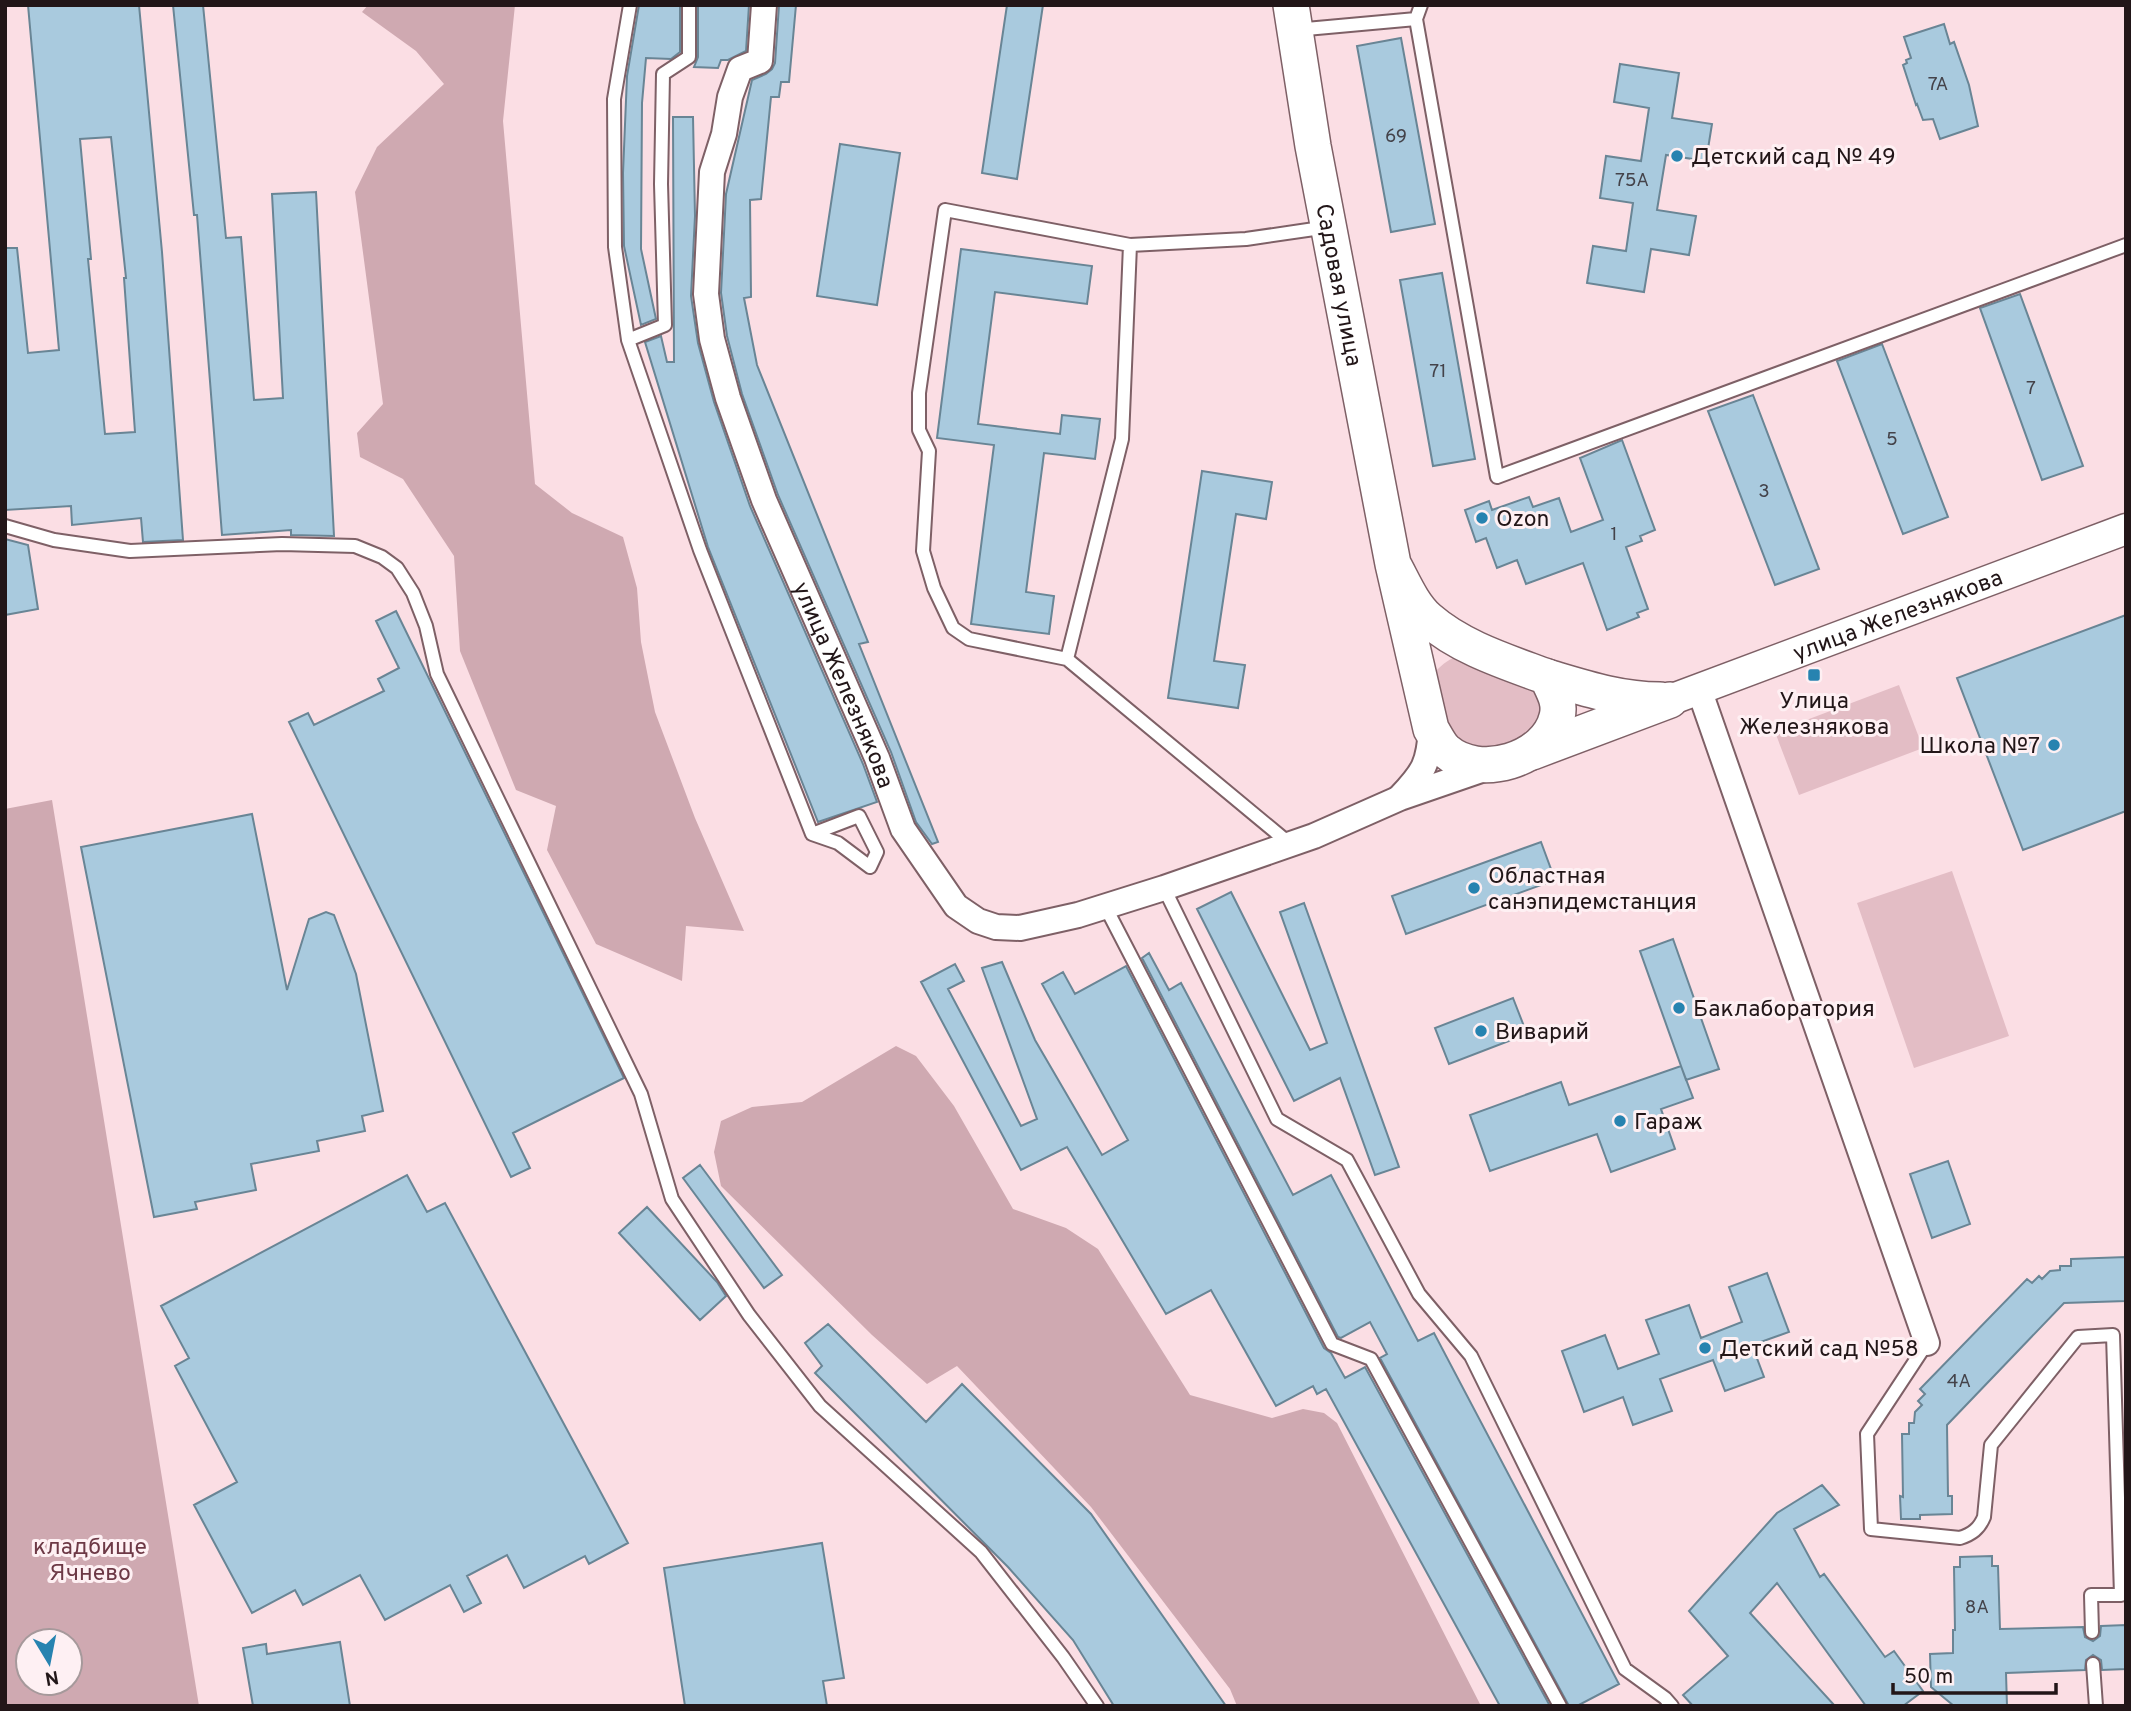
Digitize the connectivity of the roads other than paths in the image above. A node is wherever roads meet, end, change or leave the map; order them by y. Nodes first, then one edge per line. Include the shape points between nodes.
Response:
1 (630, 5) edge
2 (690, 5) edge
3 (764, 5) edge
4 (1421, 5) edge
5 (1293, 18) edge
6 (1416, 19) junction
7 (1328, 226) junction
8 (1130, 245) junction
9 (2126, 245) edge
10 (628, 340) junction
11 (5, 526) edge
12 (2126, 529) edge
13 (1392, 564) junction
14 (1466, 645) junction
15 (1067, 659) junction
16 (1547, 677) junction
17 (1420, 687) junction
18 (1685, 695) junction
19 (1431, 729) junction
20 (1530, 753) junction
21 (1497, 765) junction
22 (1400, 798) junction
23 (812, 834) junction
24 (1290, 844) junction
25 (1164, 888) junction
26 (1105, 906) junction
27 (1927, 1343) joint
28 (2092, 1632) dead end
29 (2093, 1664) dead end
30 (1097, 1706) edge
31 (1560, 1706) edge
32 (1672, 1706) edge
33 (2096, 1706) edge

1 - 10 lane via 614,99 615,247
2 - 10 lane via 689,57 663,74 665,325
3 - 26 street, улица Железнякова via 760,61 740,69 712,172 706,294 712,340 728,398 764,500 877,758 903,829 956,906 978,921 1020,928
4 - 6 lane
5 - 6 lane
5 - 7 main road, Садовая улица
6 - 9 lane via 1497,477
7 - 8 lane via 1246,239
7 - 13 main road, Садовая улица
8 - 15 lane via 1122,439
8 - 15 lane via 945,210 919,393 919,430 929,451 923,551 953,628 969,639
10 - 23 lane via 699,550
11 - 30 lane via 54,540 130,551 282,544 355,546 397,568 426,626 437,674 641,1094 672,1199 749,1315 820,1406 981,1552
12 - 18 street, улица Железнякова
13 - 14 main road via 1427,619
13 - 17 main road, Садовая улица
14 - 16 main road
14 - 17 main road via 1437,654 1426,667
15 - 24 lane
16 - 18 main road, улица Железнякова via 1635,700
16 - 20 main road via 1557,698 1557,717 1549,735
17 - 19 main road
18 - 20 main road, улица Железнякова
18 - 27 street
19 - 21 main road via 1445,751 1467,762
19 - 22 street, улица Железнякова via 1429,757
20 - 21 main road
21 - 22 street, улица Железнякова
22 - 24 street, улица Железнякова
23 - 23 lane via 859,816 877,852 870,867 838,843
24 - 25 street, улица Железнякова
25 - 26 street, улица Железнякова
25 - 32 lane via 1277,1119 1347,1160 1419,1294 1471,1356 1625,1669
26 - 31 lane via 1332,1344 1371,1359
27 - 28 lane via 1867,1434 1871,1529 1960,1538 1970,1535 1984,1517 1991,1444 2078,1337 2113,1335 2120,1594 2091,1595
29 - 33 lane

